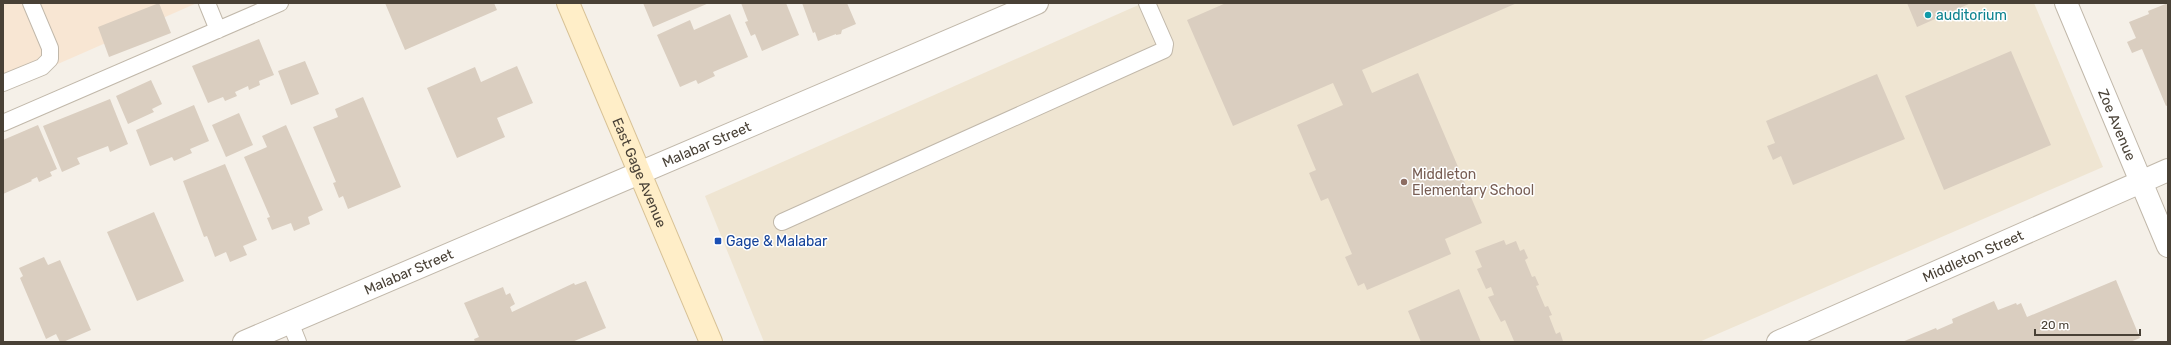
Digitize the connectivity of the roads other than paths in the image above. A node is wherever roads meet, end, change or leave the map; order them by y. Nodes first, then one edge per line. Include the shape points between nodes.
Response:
1 (31, 3) edge
2 (207, 3) edge
3 (280, 3) edge
4 (568, 3) edge
5 (1037, 3) edge
6 (1148, 3) edge
7 (2066, 3) edge
8 (218, 30) junction
9 (3, 83) edge
10 (3, 123) edge
11 (2168, 170) edge
12 (639, 172) junction
13 (2142, 181) junction
14 (782, 222) dead end
15 (2168, 246) edge
16 (290, 322) junction
17 (244, 342) edge
18 (298, 342) edge
19 (712, 342) edge
20 (1778, 342) edge

1 - 9 lane via 50,48 50,59 42,67
2 - 8 lane
3 - 8 lane
4 - 12 main road, East Gage Avenue
5 - 12 street, Malabar Street
6 - 14 lane via 1165,44 1164,50
7 - 13 street, Zoe Avenue
8 - 10 lane
11 - 13 street, Middleton Street
12 - 16 street, Malabar Street
12 - 19 main road, East Gage Avenue
13 - 15 street, Zoe Avenue
13 - 20 street, Middleton Street
16 - 17 street, Malabar Street
16 - 18 lane

